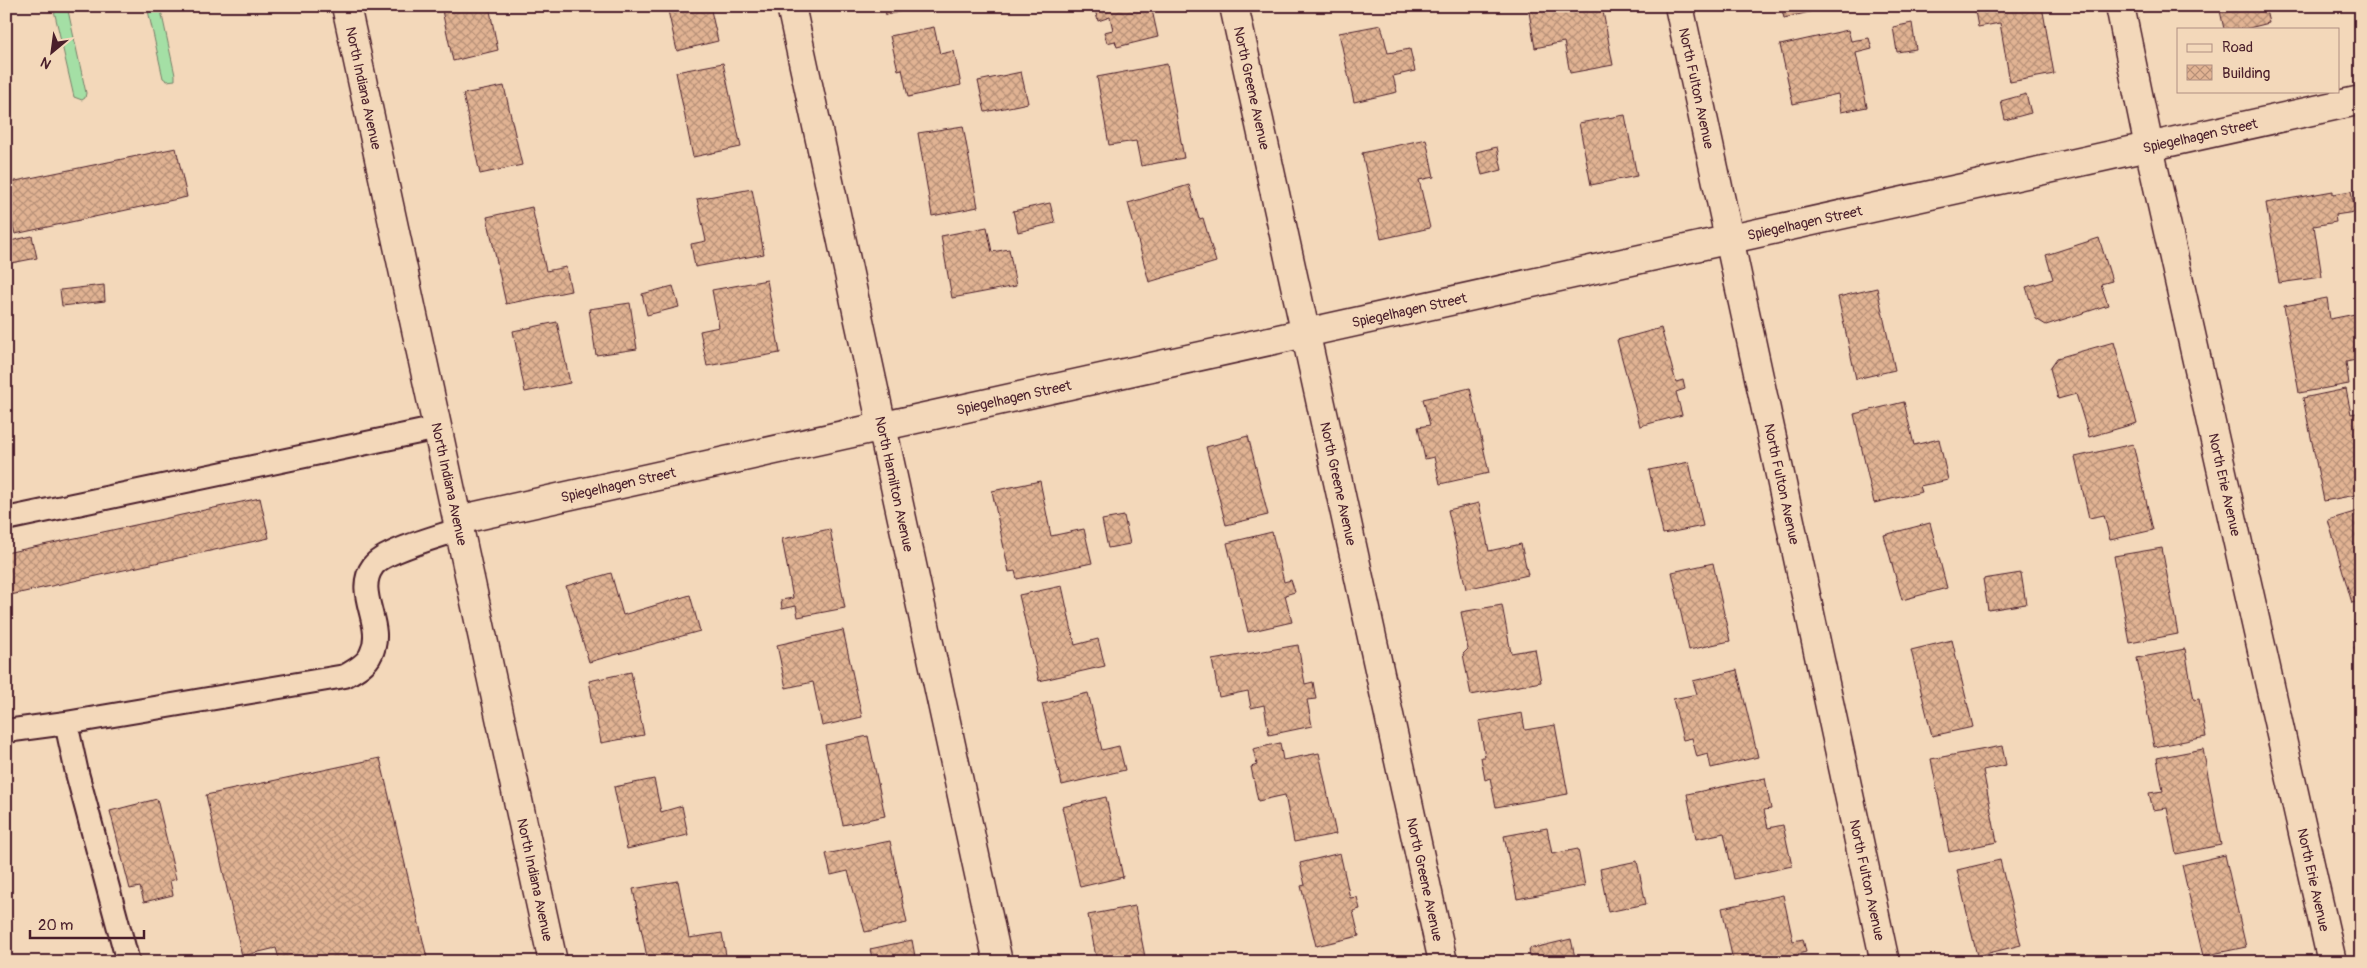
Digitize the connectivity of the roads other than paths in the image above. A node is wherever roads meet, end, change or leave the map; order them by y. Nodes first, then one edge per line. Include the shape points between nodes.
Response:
1 (346, 6) edge
2 (791, 6) edge
3 (1234, 6) edge
4 (1679, 6) edge
5 (2120, 6) edge
6 (2361, 100) edge
7 (2149, 147) junction
8 (1730, 239) junction
9 (1306, 333) junction
10 (881, 427) junction
11 (438, 428) junction
12 (6, 519) edge
13 (459, 525) junction
14 (66, 723) junction
15 (6, 731) edge
16 (128, 962) edge
17 (552, 962) edge
18 (998, 962) edge
19 (1443, 962) edge
20 (1885, 962) edge
21 (2332, 962) edge

1 - 11 street, North Indiana Avenue
2 - 10 street, North Hamilton Avenue
3 - 9 street, North Greene Avenue
4 - 8 street, North Fulton Avenue
5 - 7 street, North Erie Avenue
6 - 7 street, Spiegelhagen Street
7 - 8 street, Spiegelhagen Street
7 - 21 street, North Erie Avenue
8 - 9 street, Spiegelhagen Street
8 - 20 street, North Fulton Avenue
9 - 10 street, Spiegelhagen Street
9 - 19 street, North Greene Avenue
10 - 13 street, Spiegelhagen Street
10 - 18 street, North Hamilton Avenue
11 - 12 lane
11 - 13 street, North Indiana Avenue
13 - 14 lane via 385,556 373,566 365,584 376,632 371,654 345,676
13 - 17 street, North Indiana Avenue
14 - 15 lane
14 - 16 lane

